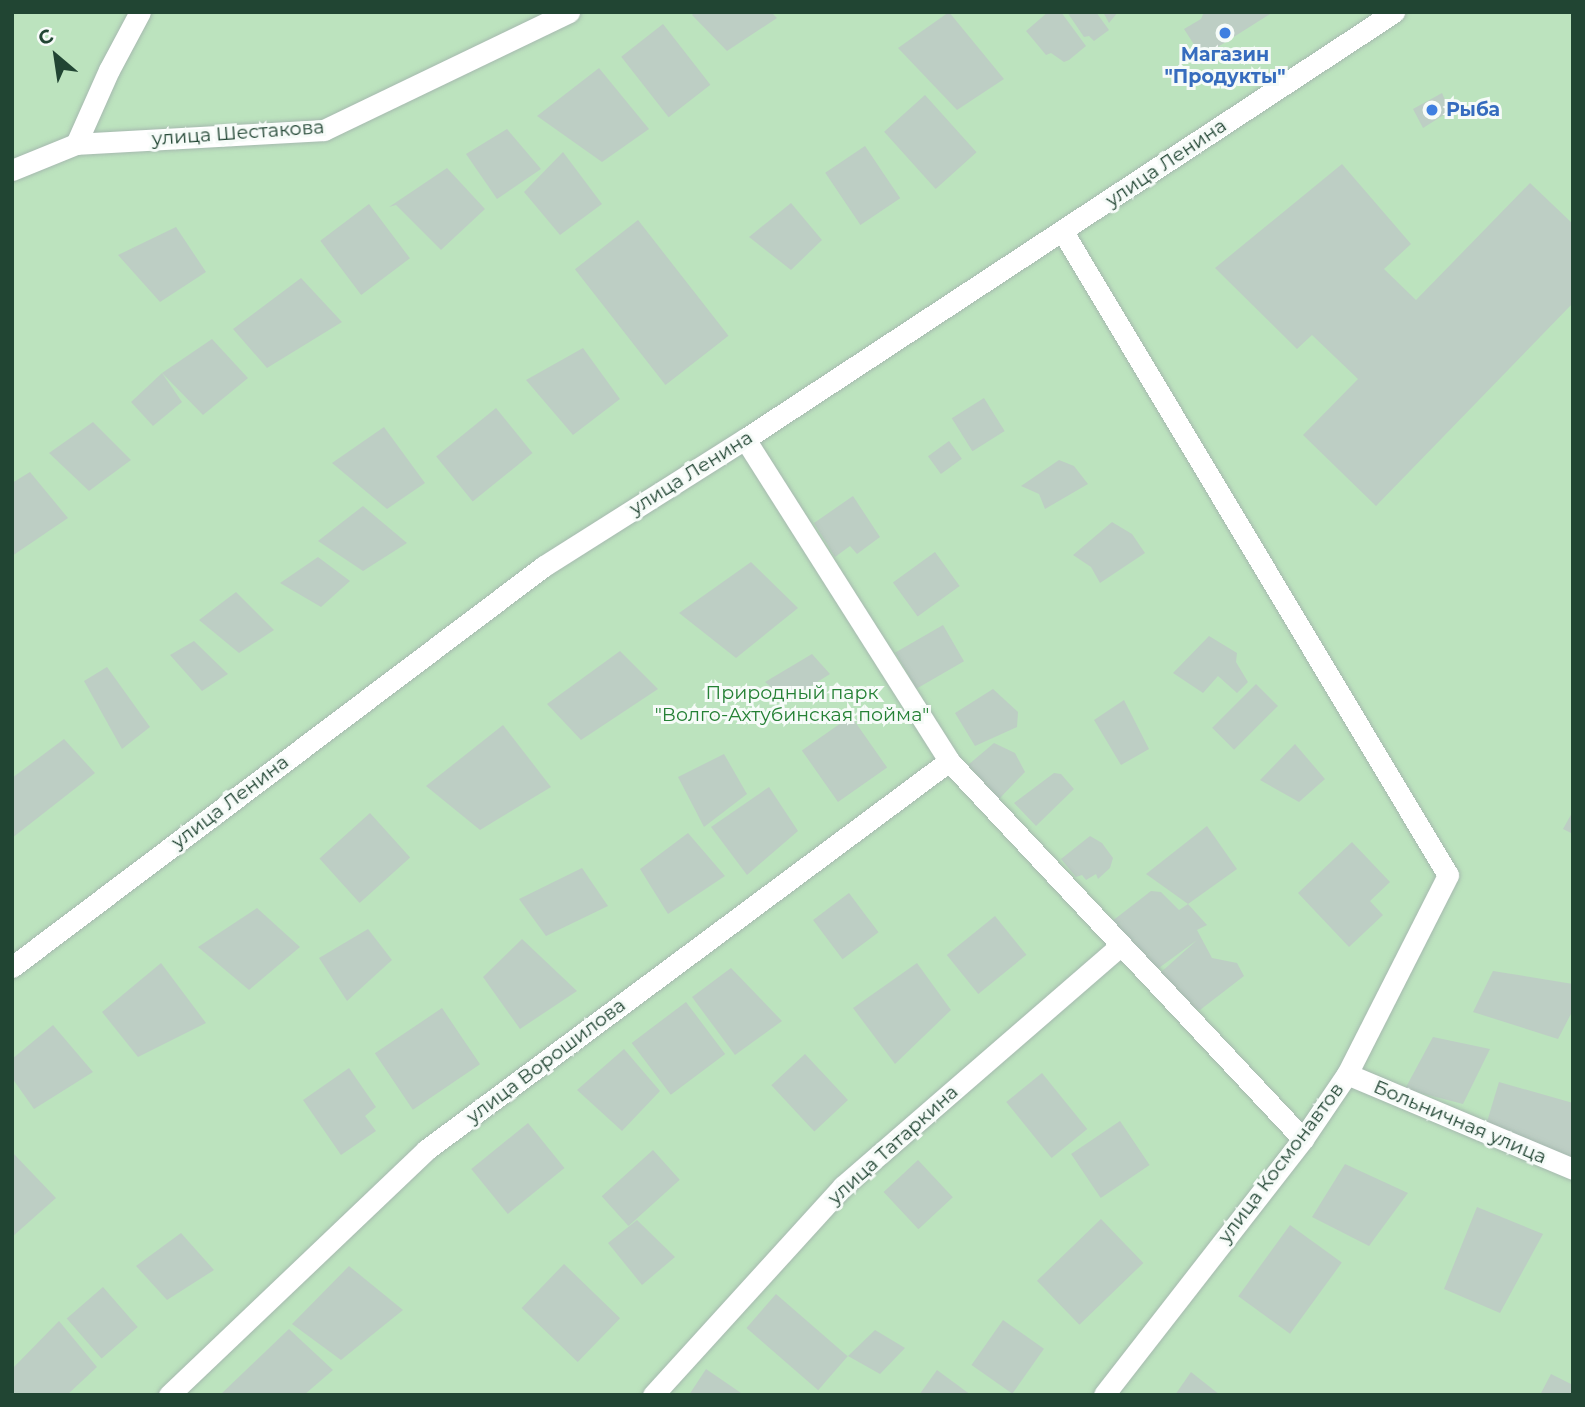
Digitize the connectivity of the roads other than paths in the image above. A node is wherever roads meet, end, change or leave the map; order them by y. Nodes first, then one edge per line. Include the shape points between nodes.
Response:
1 (140, 12) edge
2 (569, 12) edge
3 (1394, 12) edge
4 (546, 18) edge
5 (76, 144) junction
6 (12, 170) edge
7 (1063, 232) junction
8 (745, 439) junction
9 (949, 761) junction
10 (1121, 945) junction
11 (12, 967) edge
12 (1347, 1074) junction
13 (1303, 1139) junction
14 (1573, 1169) edge
15 (169, 1395) edge
16 (653, 1395) edge
17 (1104, 1395) edge

1 - 5 street
2 - 4 street, улица Шестакова
3 - 7 street, улица Ленина
4 - 5 street, улица Шестакова via 324,130
5 - 6 street, улица Шестакова
7 - 8 street, улица Ленина
7 - 12 street, улица Космонавтов via 1448,875
8 - 9 street
8 - 11 street, улица Ленина via 544,566
9 - 10 street
9 - 15 street, улица Ворошилова via 426,1150
10 - 13 street
10 - 16 street, улица Татаркина via 843,1186
12 - 13 street, улица Космонавтов
12 - 14 street, Больничная улица
13 - 17 street, улица Космонавтов

